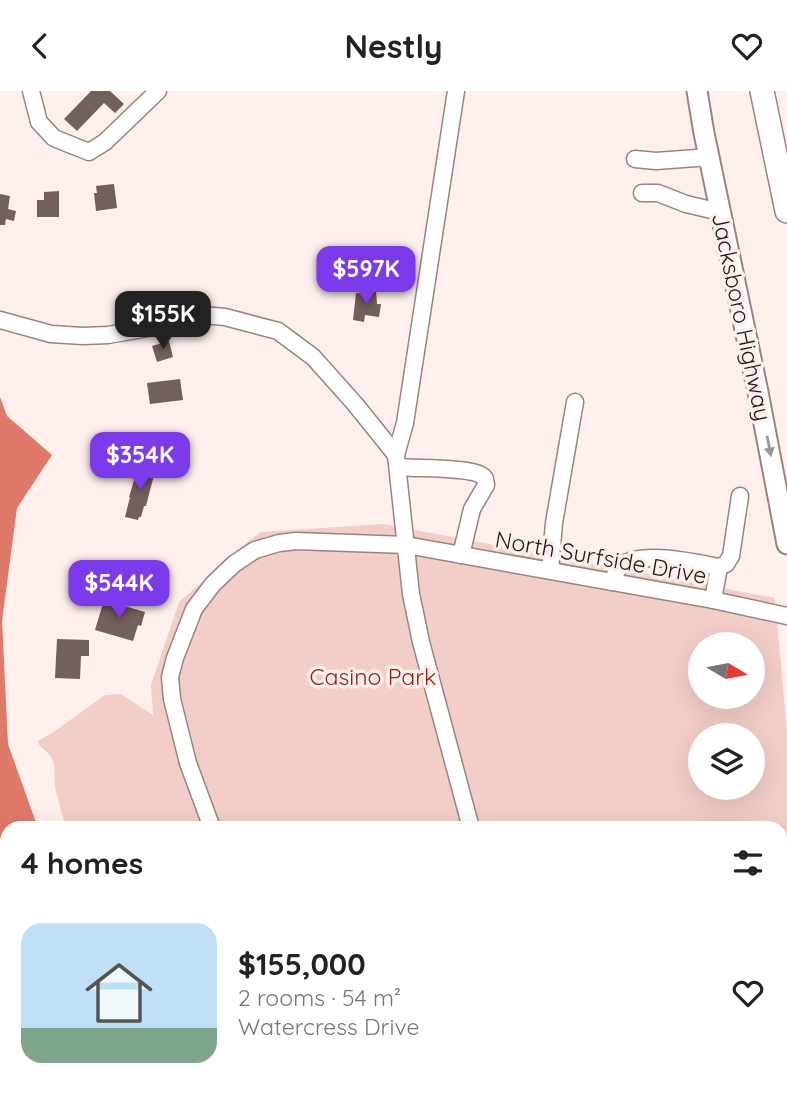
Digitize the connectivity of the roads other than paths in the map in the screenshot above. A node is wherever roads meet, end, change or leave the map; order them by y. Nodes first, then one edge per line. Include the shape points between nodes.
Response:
1 (31, 91) edge
2 (158, 91) edge
3 (456, 91) edge
4 (697, 91) edge
5 (762, 91) edge
6 (709, 157) junction
7 (635, 159) dead end
8 (642, 193) dead end
9 (787, 211) edge
10 (720, 212) junction
11 (0, 320) edge
12 (575, 402) dead end
13 (397, 461) junction
14 (740, 496) dead end
15 (787, 544) edge
16 (407, 545) junction
17 (461, 555) junction
18 (652, 558) junction
19 (719, 566) junction
20 (550, 570) junction
21 (612, 582) junction
22 (646, 588) junction
23 (713, 600) junction
24 (787, 616) edge
25 (209, 821) edge
26 (469, 821) edge

1 - 2 street via 39,122 54,138 89,152 106,142
3 - 13 street
4 - 6 main road, Jacksboro Highway
5 - 9 highway
6 - 7 street
6 - 10 main road, Jacksboro Highway
8 - 10 street via 658,193
10 -> 15 main road, Jacksboro Highway
11 - 13 street via 51,334 83,336 203,315 278,331 313,357
12 - 20 street
13 - 16 street
13 - 17 street via 485,479
14 - 19 street via 732,556
16 - 17 street, North Surfside Drive
16 - 25 street, North Surfside Drive via 279,543 234,564 194,609 170,677 188,763
16 - 26 street via 421,642
17 - 20 street, North Surfside Drive
18 - 19 street
18 - 21 street via 619,567
18 - 22 street
19 - 23 street
20 - 21 street, North Surfside Drive
21 - 22 street, North Surfside Drive
22 - 23 street, North Surfside Drive
23 - 24 street, North Surfside Drive

